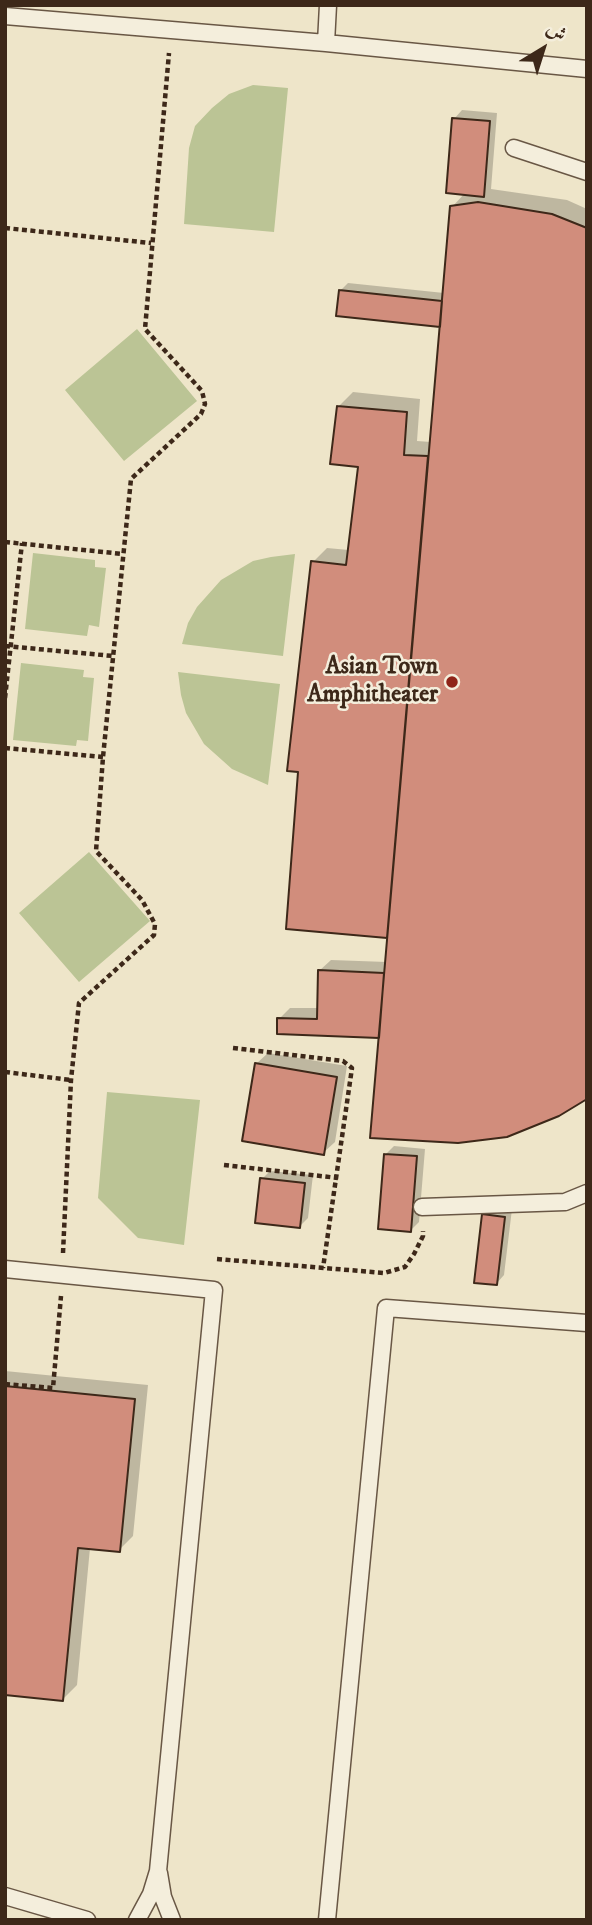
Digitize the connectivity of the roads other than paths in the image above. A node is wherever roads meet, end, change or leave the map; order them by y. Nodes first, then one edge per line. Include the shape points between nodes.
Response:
1 (328, 5) edge
2 (5, 16) edge
3 (326, 43) junction
4 (587, 69) edge
5 (514, 148) dead end
6 (587, 172) edge
7 (587, 1193) edge
8 (422, 1207) road end
9 (5, 1269) edge
10 (587, 1323) edge
11 (158, 1871) junction
12 (5, 1896) edge
13 (88, 1920) edge
14 (136, 1920) edge
15 (172, 1920) edge
16 (327, 1920) edge

1 - 3 lane
2 - 3 lane
3 - 4 lane
5 - 6 lane
7 - 8 lane via 565,1202
9 - 11 lane via 214,1290
10 - 16 lane via 386,1308
11 - 14 lane
11 - 15 lane
12 - 13 lane

